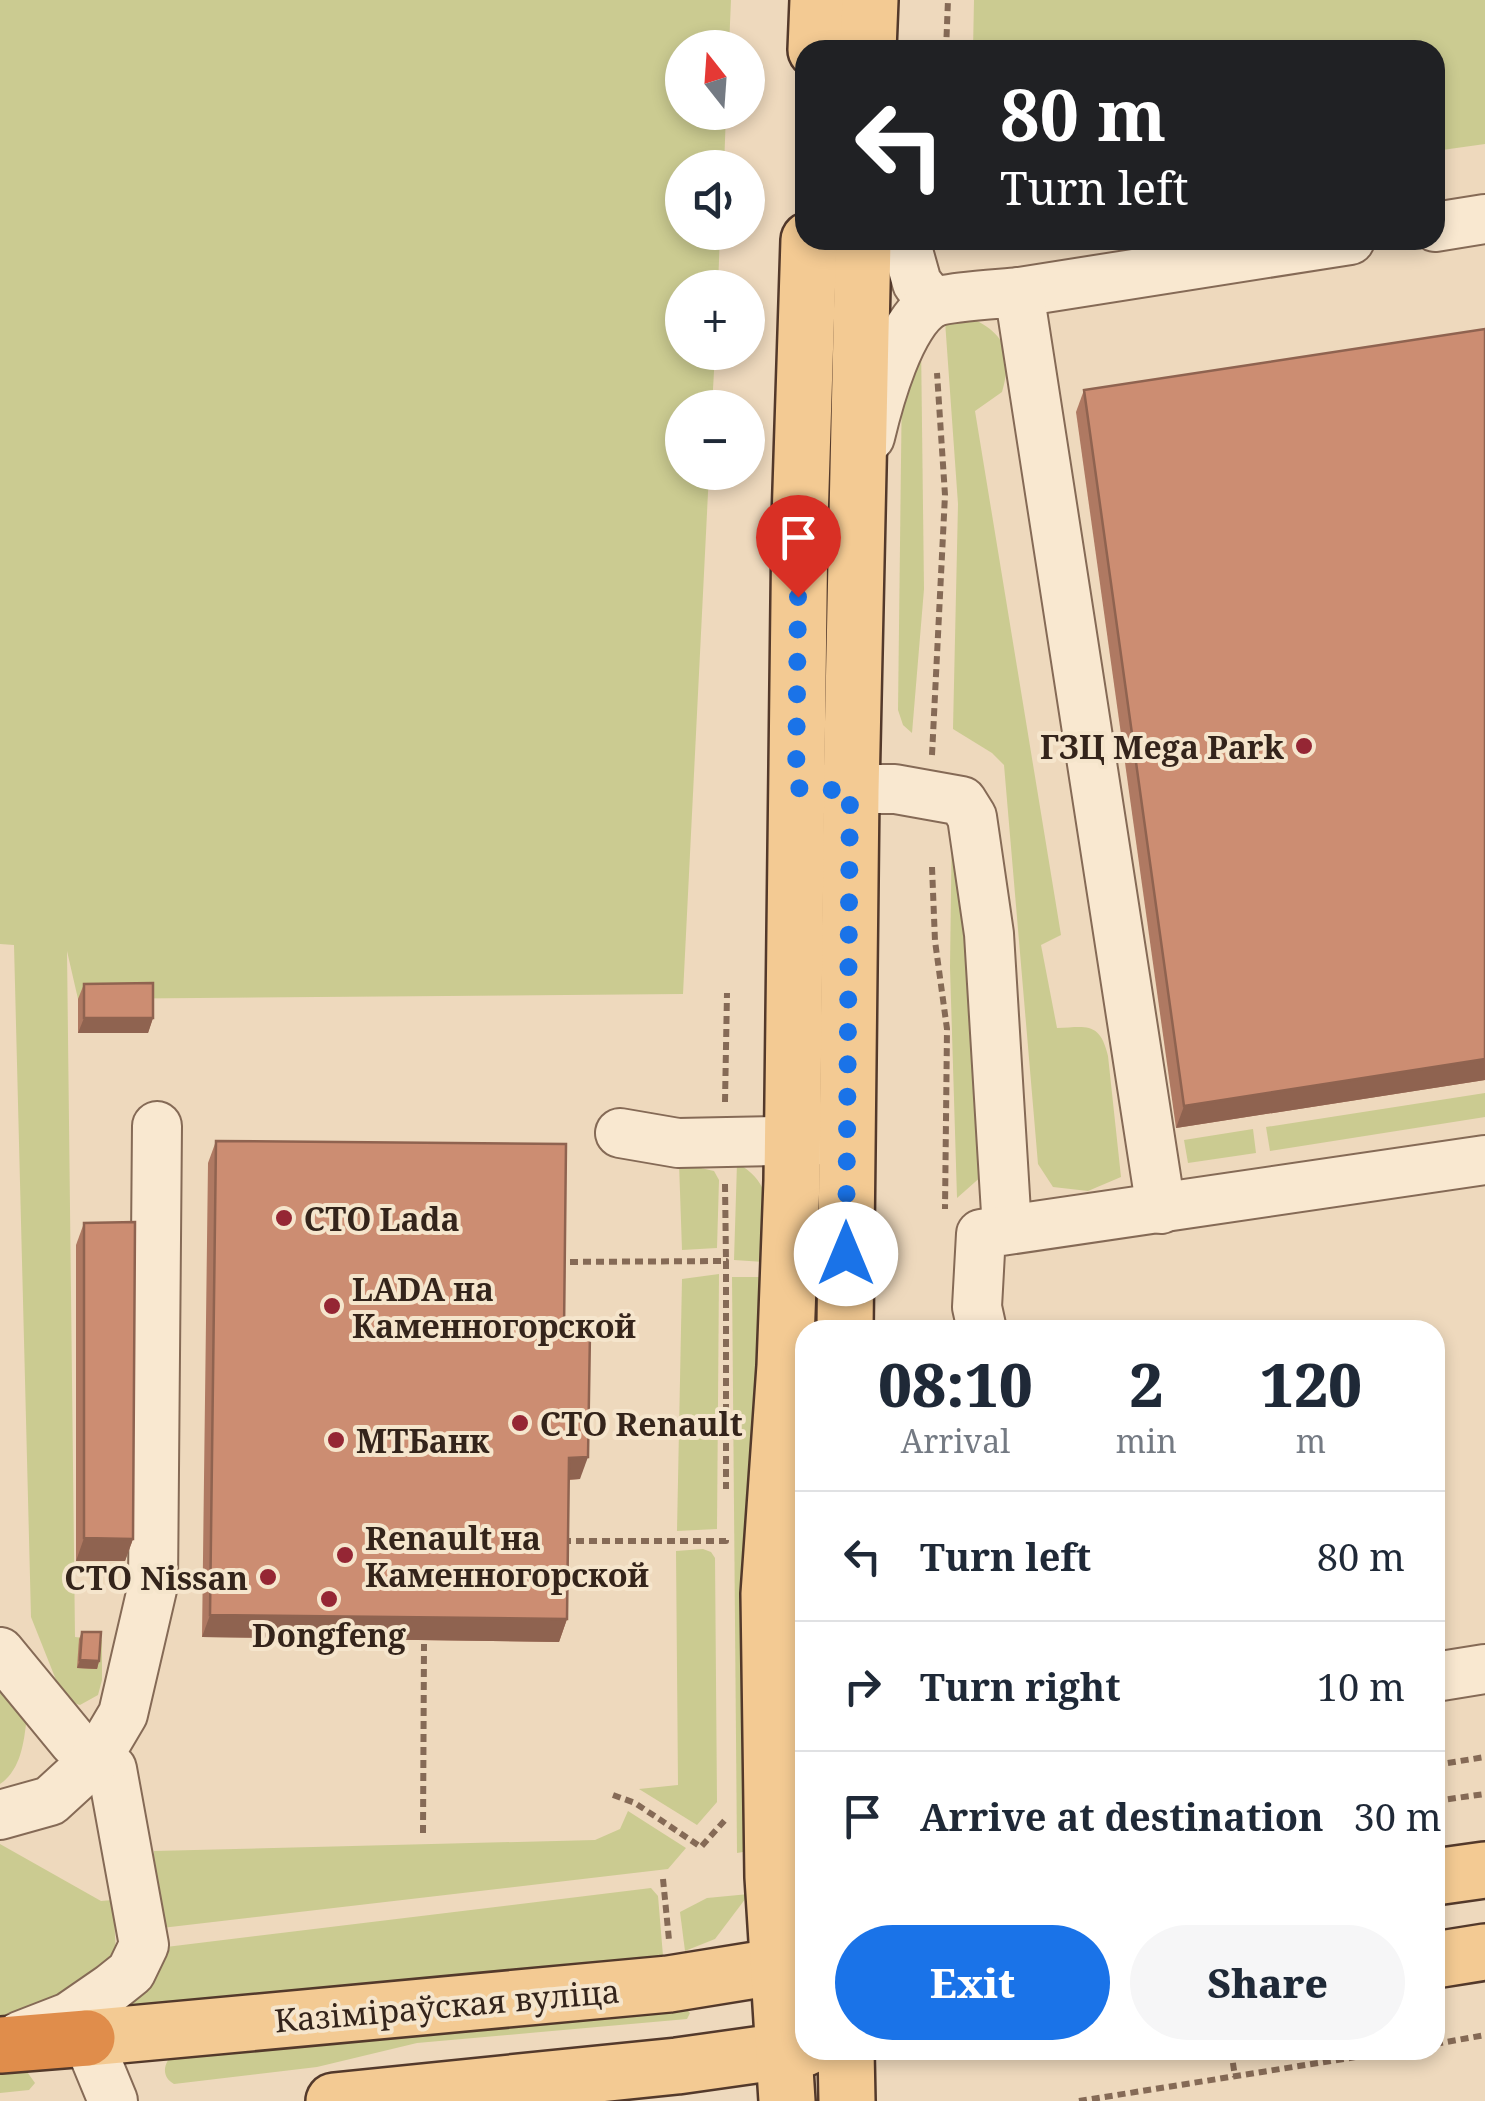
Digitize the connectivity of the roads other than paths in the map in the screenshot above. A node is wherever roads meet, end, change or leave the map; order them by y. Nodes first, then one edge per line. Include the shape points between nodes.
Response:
1 (818, 0) edge
2 (870, 0) edge
3 (816, 40) edge
4 (868, 40) edge
5 (1485, 219) edge
6 (1445, 225) edge
7 (810, 250) edge
8 (863, 250) edge
9 (908, 250) edge
10 (1286, 250) edge
11 (1019, 292) junction
12 (933, 303) junction
13 (856, 490) junction
14 (796, 788) junction
15 (850, 791) junction
16 (157, 1126) dead end
17 (620, 1133) dead end
18 (846, 1140) junction
19 (792, 1141) junction
20 (1485, 1160) edge
21 (1161, 1209) junction
22 (1007, 1229) junction
23 (845, 1320) edge
24 (980, 1320) edge
25 (0, 1652) edge
26 (1485, 1669) edge
27 (1445, 1675) edge
28 (96, 1758) junction
29 (0, 1815) edge
30 (1485, 1870) edge
31 (1445, 1876) edge
32 (1485, 1952) edge
33 (1445, 1958) edge
34 (792, 1964) edge
35 (88, 2038) junction
36 (0, 2044) edge
37 (846, 2060) edge
38 (792, 2066) edge
39 (77, 2101) edge
40 (113, 2101) edge
41 (334, 2101) edge
42 (847, 2101) edge

1 - 3 main road
2 - 4 main road
5 - 6 lane
7 - 14 main road
8 - 13 main road
9 - 12 lane via 917,283
10 - 11 lane
11 - 12 lane
11 - 21 lane
12 - 13 lane via 907,330 880,398
13 - 15 main road
14 - 15 lane
14 - 19 main road
15 - 18 main road
15 - 22 lane via 895,789 962,801 972,817 990,934
16 - 28 lane via 153,1585 123,1714
17 - 19 lane via 678,1144
18 - 19 lane
18 - 23 main road
19 - 34 main road via 769,1594 773,1877
20 - 21 lane
21 - 22 lane
22 - 24 lane via 981,1234
25 - 28 lane via 74,1742
26 - 27 lane
28 - 29 lane via 50,1801
28 - 36 lane via 112,1769 144,1944 131,1972 69,2017
30 - 31 main road
32 - 33 main road
34 - 35 main road, Казіміраўская вуліца via 669,1984
34 - 38 main road
35 - 36 highway
35 - 39 lane
35 - 40 lane
37 - 42 main road
38 - 41 main road via 677,2066

